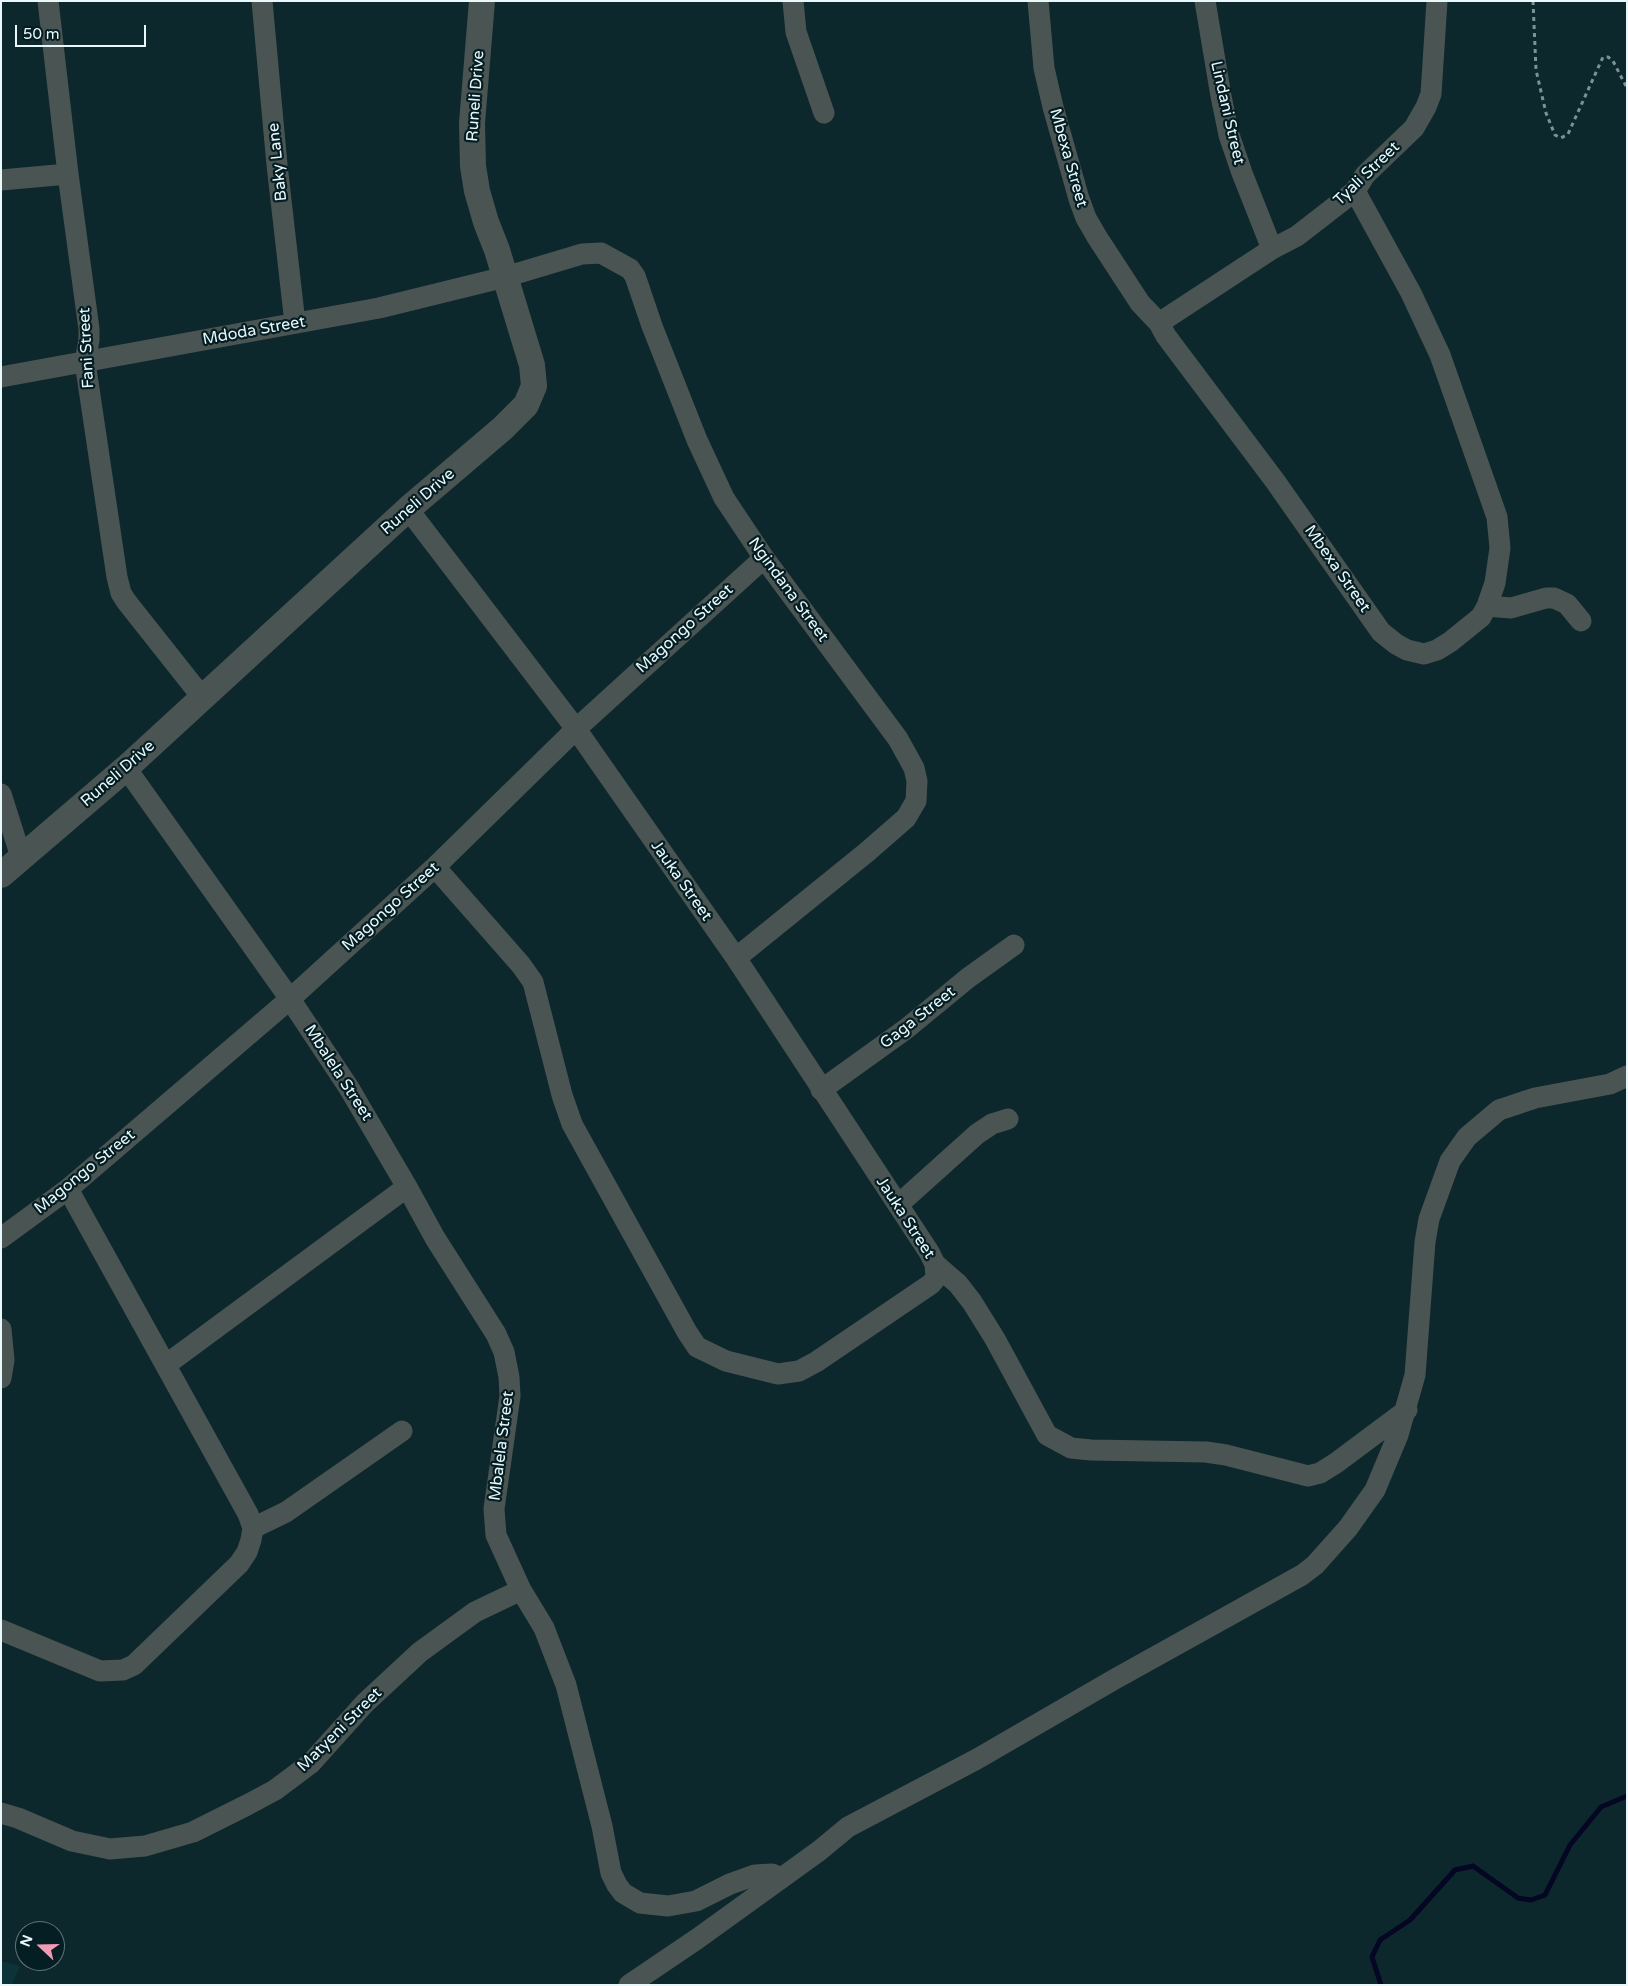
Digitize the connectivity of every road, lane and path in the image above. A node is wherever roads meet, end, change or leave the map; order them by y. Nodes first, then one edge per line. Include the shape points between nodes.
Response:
1 (48, 1) edge
2 (262, 1) edge
3 (482, 1) edge
4 (793, 1) edge
5 (1038, 1) edge
6 (1205, 1) edge
7 (1437, 1) edge
8 (1533, 1) edge
9 (1627, 88) edge
10 (824, 112) dead end
11 (68, 174) junction
12 (1, 180) edge
13 (1355, 191) junction
14 (1272, 249) junction
15 (505, 277) junction
16 (1159, 322) junction
17 (295, 323) junction
18 (85, 362) junction
19 (1, 377) edge
20 (408, 509) junction
21 (764, 558) junction
22 (1487, 606) junction
23 (1581, 621) dead end
24 (202, 697) junction
25 (576, 729) junction
26 (126, 768) junction
27 (1, 794) edge
28 (21, 857) junction
29 (435, 867) junction
30 (1, 875) edge
31 (1014, 945) dead end
32 (736, 958) junction
33 (290, 999) junction
34 (1627, 1076) edge
35 (820, 1090) junction
36 (1008, 1119) dead end
37 (407, 1187) junction
38 (68, 1189) junction
39 (898, 1205) junction
40 (1, 1238) edge
41 (935, 1264) junction
42 (1, 1329) edge
43 (167, 1364) junction
44 (1, 1378) edge
45 (1407, 1410) junction
46 (402, 1431) dead end
47 (253, 1528) junction
48 (521, 1590) junction
49 (1, 1630) edge
50 (1, 1813) edge
51 (782, 1878) junction
52 (629, 1985) edge

1 - 11 street, Fani Street
2 - 17 street, Baky Lane
3 - 15 street, Runeli Drive via 472,123 473,166 484,215
4 - 10 street via 796,32
5 - 16 street, Mbexa Street via 1044,68 1082,208 1140,303
6 - 14 street, Lindani Street via 1229,135
7 - 13 street, Tyali Street via 1432,84 1426,107 1414,128 1365,175
8 - 9 path via 1536,70 1555,135 1560,138 1568,134 1603,57 1613,61
11 - 12 street
11 - 18 street, Fani Street via 89,329
13 - 14 street, Tyali Street via 1297,236
13 - 22 street, Mbexa Street via 1440,354 1497,517 1500,548 1495,583
14 - 16 street, Tyali Street
15 - 17 street, Mdoda Street via 379,308
15 - 20 street, Runeli Drive via 532,365 534,386 531,394 526,405 503,428
15 - 21 street, Ngindana Street via 592,252 611,257 630,269 706,462 732,512
16 - 22 street, Mbexa Street via 1381,632 1407,650 1424,654 1450,642 1481,617
17 - 18 street, Mdoda Street
18 - 19 street, Mdoda Street
18 - 24 street, Fani Street via 113,559 121,593
20 - 24 street, Runeli Drive
20 - 25 street, Jauka Street
21 - 25 street, Magongo Street
21 - 32 street, Ngindana Street via 898,739 914,768 917,791 916,801 906,818
22 - 23 street via 1511,608 1554,598 1567,604
24 - 26 street, Runeli Drive
25 - 29 street, Magongo Street
25 - 32 street, Jauka Street
26 - 28 street, Runeli Drive
26 - 33 street, Mbalela Street
27 - 28 street
28 - 30 street, Runeli Drive
29 - 33 street, Magongo Street
29 - 41 street, Jauka Street via 533,982 572,1124 682,1324 698,1347 715,1357 744,1366 778,1374 799,1371 931,1284 936,1278
31 - 35 street, Gaga Street via 906,1029
32 - 35 street, Jauka Street
33 - 37 street, Mbalela Street
33 - 38 street, Magongo Street
34 - 45 street via 1610,1084 1535,1098 1499,1110 1467,1138 1450,1161 1429,1219 1415,1375
35 - 39 street, Jauka Street
36 - 39 street via 992,1124 978,1134
37 - 43 street
37 - 48 street, Mbalela Street via 434,1238 496,1334 504,1352 510,1396 494,1522 496,1535
38 - 40 street, Magongo Street
38 - 43 street
39 - 41 street, Jauka Street
41 - 45 street, Jauka Street via 958,1284 972,1302 1047,1435 1071,1448 1206,1452 1308,1476 1320,1474
42 - 44 street via 4,1360
43 - 47 street
45 - 51 street via 1375,1490 1336,1542 1302,1575 977,1759 848,1827
46 - 47 street via 286,1512
47 - 49 street via 247,1552 239,1564 134,1665 123,1670 100,1671
48 - 50 street, Matyeni Street via 475,1612 424,1648 365,1703 311,1763 292,1778 248,1805 193,1832 145,1846 110,1849 72,1841
48 - 51 street, Mbalela Street via 544,1628 566,1686 611,1873 623,1892 640,1903 668,1906 696,1902 755,1875 772,1874
51 - 52 street

